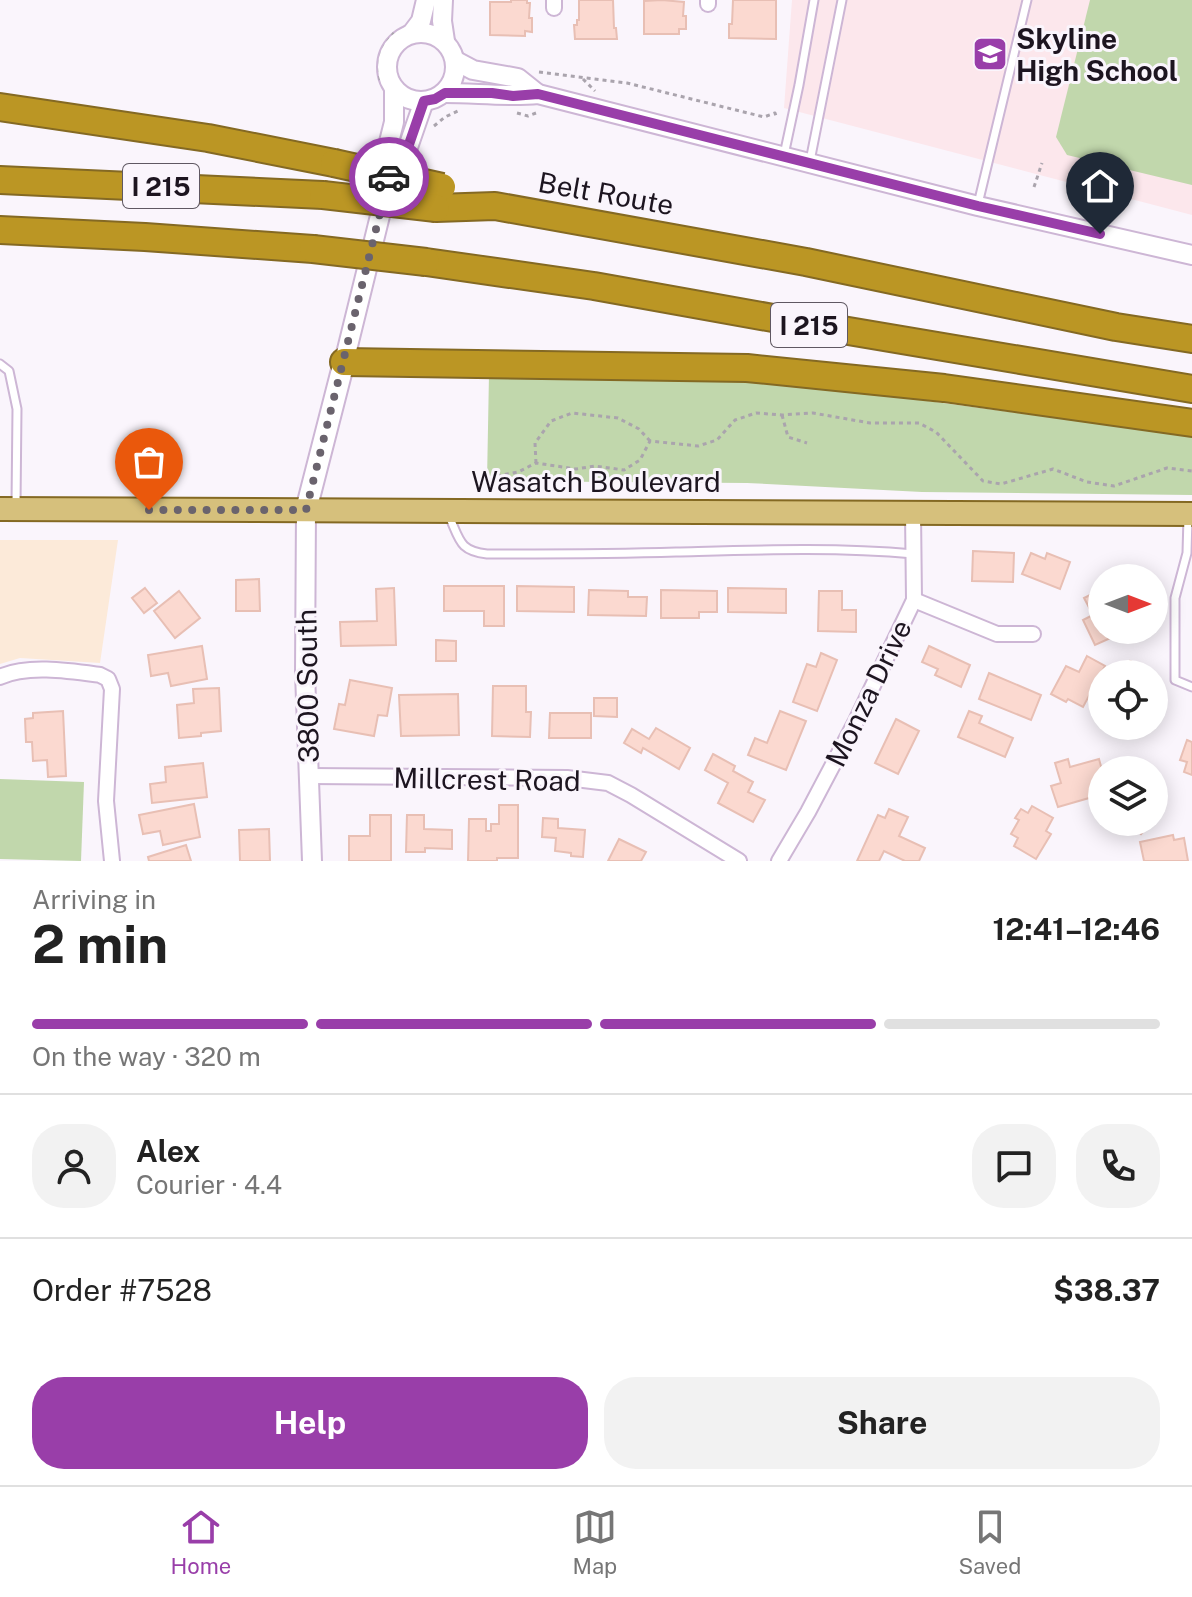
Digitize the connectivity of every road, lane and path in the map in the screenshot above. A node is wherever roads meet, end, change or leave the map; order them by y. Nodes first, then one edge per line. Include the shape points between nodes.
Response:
1 (426, 0) edge
2 (443, 0) edge
3 (814, 0) edge
4 (842, 0) edge
5 (1027, 0) edge
6 (412, 33) junction
7 (445, 41) junction
8 (456, 61) junction
9 (538, 72) dead end
10 (394, 88) junction
11 (445, 93) junction
12 (538, 94) junction
13 (424, 101) junction
14 (0, 107) edge
15 (468, 109) dead end
16 (776, 116) dead end
17 (435, 125) dead end
18 (784, 156) junction
19 (393, 163) junction
20 (810, 163) junction
21 (1042, 163) dead end
22 (0, 180) edge
23 (1034, 187) dead end
24 (439, 197) junction
25 (978, 206) junction
26 (0, 230) edge
27 (1192, 255) edge
28 (1192, 339) edge
29 (344, 362) junction
30 (0, 364) edge
31 (1192, 389) edge
32 (782, 415) junction
33 (1192, 423) edge
34 (650, 441) junction
35 (807, 443) dead end
36 (536, 463) junction
37 (1192, 471) edge
38 (497, 476) dead end
39 (8, 509) edge
40 (306, 510) junction
41 (446, 511) junction
42 (913, 513) junction
43 (1190, 514) edge
44 (914, 554) junction
45 (914, 600) junction
46 (1033, 634) dead end
47 (0, 677) edge
48 (1192, 687) edge
49 (309, 776) junction
50 (112, 861) edge
51 (312, 861) edge
52 (739, 861) edge
53 (779, 861) edge

1 - 6 street
2 - 7 street
3 - 18 lane
4 - 20 lane
5 - 25 lane
6 - 7 street
6 - 10 street via 388,56
7 - 8 street
8 - 11 street
8 - 12 street via 473,70 518,78
9 - 16 path via 627,83
10 - 13 street via 402,96
10 - 19 street via 388,146
11 - 12 street
11 - 13 street
12 - 18 street
13 - 19 street via 406,153
14 - 24 highway, bridge via 334,163
15 - 17 path
18 - 20 street
19 - 29 street
20 - 25 street
21 - 23 path
22 - 24 highway, Belt Route / I 215, bridge
24 - 28 highway, Belt Route / I 215 via 806,262
25 - 27 street
26 - 31 highway, I 215, bridge via 313,249 426,262
29 - 33 highway via 747,368 944,388
29 - 40 main road
30 - 39 lane via 9,371 17,401
32 - 34 path via 756,413 735,420 717,440 698,446
32 - 35 path via 788,437
32 - 37 path via 919,423 936,432 983,481 1001,484 1053,469 1114,486 1167,468
34 - 36 path via 640,460 624,470
34 - 36 path via 618,418 572,413 551,421 535,443
36 - 38 path
39 - 40 main road, Wasatch Boulevard
40 - 41 main road, Wasatch Boulevard
40 - 49 street, 3800 South
41 - 42 main road, Wasatch Boulevard
41 - 44 lane via 463,545 487,554
42 - 43 main road, Wasatch Boulevard
42 - 44 street, Monza Drive
43 - 48 lane via 1175,598 1175,680
44 - 45 street, Monza Drive
45 - 46 street via 997,634
45 - 53 street, Monza Drive via 856,721
47 - 50 street via 32,670 100,675 111,683 106,801
49 - 51 street, 3800 South
49 - 52 street, Millcrest Road via 567,778 608,783

